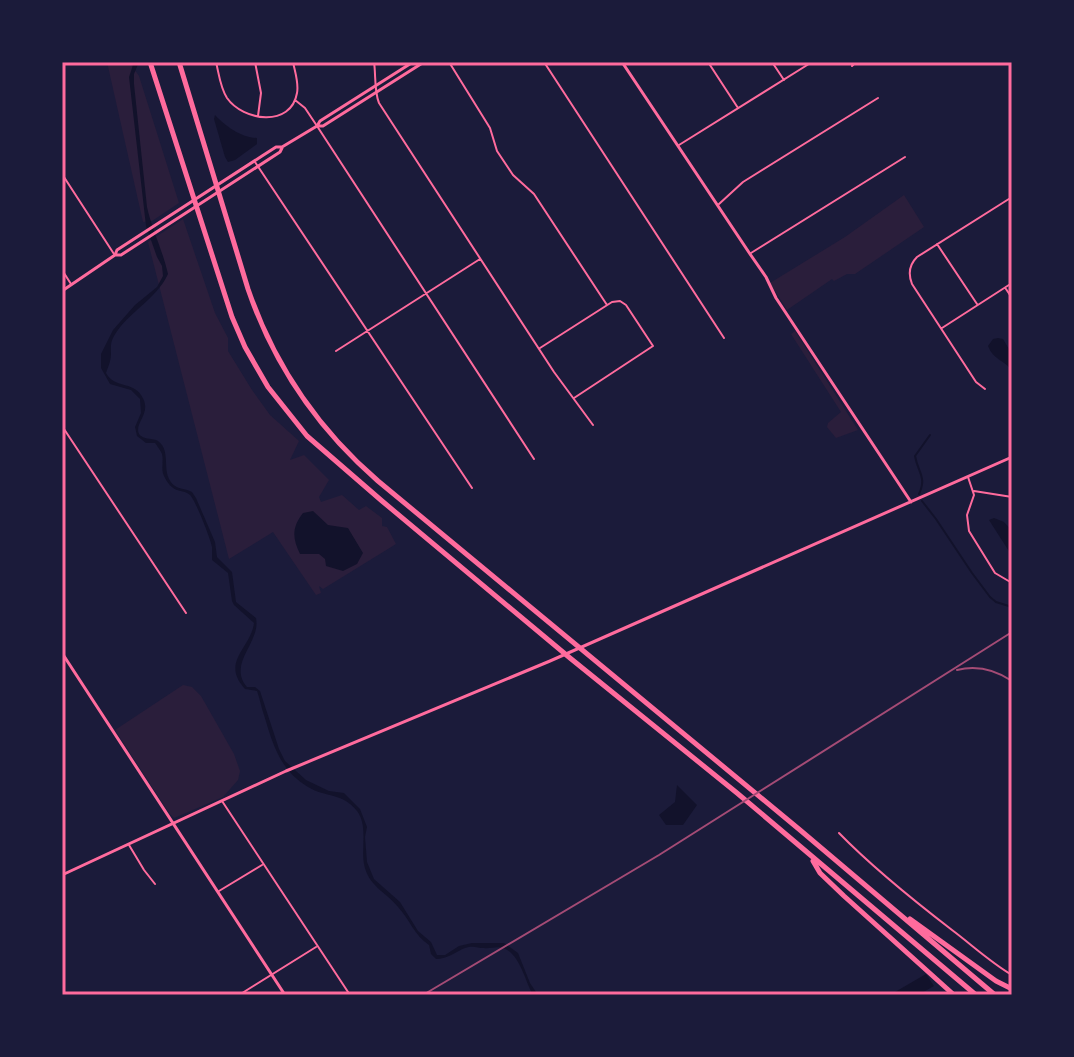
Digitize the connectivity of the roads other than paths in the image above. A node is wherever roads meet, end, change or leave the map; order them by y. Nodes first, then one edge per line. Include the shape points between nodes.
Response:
1 (150, 62) edge
2 (179, 62) edge
3 (216, 62) edge
4 (255, 62) edge
5 (293, 62) edge
6 (374, 62) edge
7 (413, 62) edge
8 (424, 62) edge
9 (449, 62) edge
10 (544, 62) edge
11 (622, 62) edge
12 (708, 62) edge
13 (772, 62) edge
14 (812, 62) edge
15 (856, 62) edge
16 (852, 66) dead end
17 (784, 80) junction
18 (377, 89) junction
19 (878, 98) dead end
20 (295, 100) junction
21 (738, 108) junction
22 (258, 117) junction
23 (317, 126) junction
24 (678, 146) junction
25 (282, 147) junction
26 (905, 157) dead end
27 (254, 161) junction
28 (258, 166) junction
29 (62, 174) edge
30 (1012, 197) edge
31 (718, 205) junction
32 (937, 244) junction
33 (750, 254) junction
34 (115, 255) junction
35 (480, 258) junction
36 (62, 270) edge
37 (1012, 283) edge
38 (71, 285) junction
39 (1005, 287) junction
40 (62, 291) edge
41 (426, 294) junction
42 (1012, 298) edge
43 (607, 305) junction
44 (977, 305) junction
45 (941, 329) junction
46 (367, 332) junction
47 (724, 338) dead end
48 (539, 349) junction
49 (336, 351) dead end
50 (985, 389) dead end
51 (573, 399) junction
52 (593, 425) dead end
53 (62, 426) edge
54 (1012, 457) edge
55 (534, 459) dead end
56 (968, 477) junction
57 (472, 488) dead end
58 (974, 491) junction
59 (1012, 497) edge
60 (911, 502) junction
61 (1012, 583) edge
62 (186, 613) dead end
63 (62, 653) edge
64 (221, 800) junction
65 (173, 822) junction
66 (839, 833) dead end
67 (128, 844) junction
68 (810, 857) junction
69 (264, 864) junction
70 (62, 875) edge
71 (155, 884) dead end
72 (218, 892) junction
73 (893, 907) junction
74 (318, 946) junction
75 (272, 974) junction
76 (1012, 975) edge
77 (1012, 989) edge
78 (239, 995) edge
79 (285, 995) edge
80 (350, 995) edge
81 (954, 995) edge
82 (976, 995) edge
83 (995, 995) edge

1 - 68 highway via 224,295 245,347 282,407 332,458
2 - 73 highway via 260,321 284,369 343,448
3 - 22 street via 229,100
4 - 22 street via 261,93
5 - 20 street
6 - 18 street
7 - 18 main road
8 - 18 main road
9 - 43 street via 515,179 536,196
10 - 47 street
11 - 24 main road
12 - 21 street
13 - 17 street
14 - 17 street
15 - 16 street
17 - 21 street
18 - 23 main road
18 - 35 street via 379,103
19 - 31 street via 743,182
20 - 22 street via 280,115
20 - 23 street
21 - 24 street
23 - 25 main road
23 - 41 street
24 - 31 main road
25 - 27 main road
25 - 28 main road
26 - 33 street
27 - 28 street
27 - 34 main road
28 - 34 main road
28 - 46 street
29 - 34 street
30 - 32 street
31 - 33 main road
32 - 44 street
32 - 45 street via 915,259 909,272
33 - 60 main road
34 - 38 main road
35 - 41 street
35 - 48 street
36 - 38 street
37 - 39 street
38 - 40 main road
39 - 42 street
39 - 44 street
41 - 46 street
41 - 55 street
43 - 48 street
43 - 51 street via 623,302 653,346
44 - 45 street
45 - 50 street
46 - 49 street
46 - 57 street
48 - 51 street
51 - 52 street
53 - 62 street
54 - 56 main road
56 - 58 street
56 - 60 main road
58 - 59 street
58 - 61 street via 969,531 995,573
60 - 64 main road
63 - 65 main road
64 - 65 main road
64 - 69 street
65 - 67 main road
65 - 72 main road
66 - 76 street via 942,923
67 - 70 main road
67 - 71 street
68 - 81 highway via 820,873
68 - 82 highway
69 - 72 street
69 - 74 street
72 - 75 main road
73 - 77 highway
73 - 83 highway
74 - 75 street
74 - 80 street
75 - 78 street
75 - 79 main road

